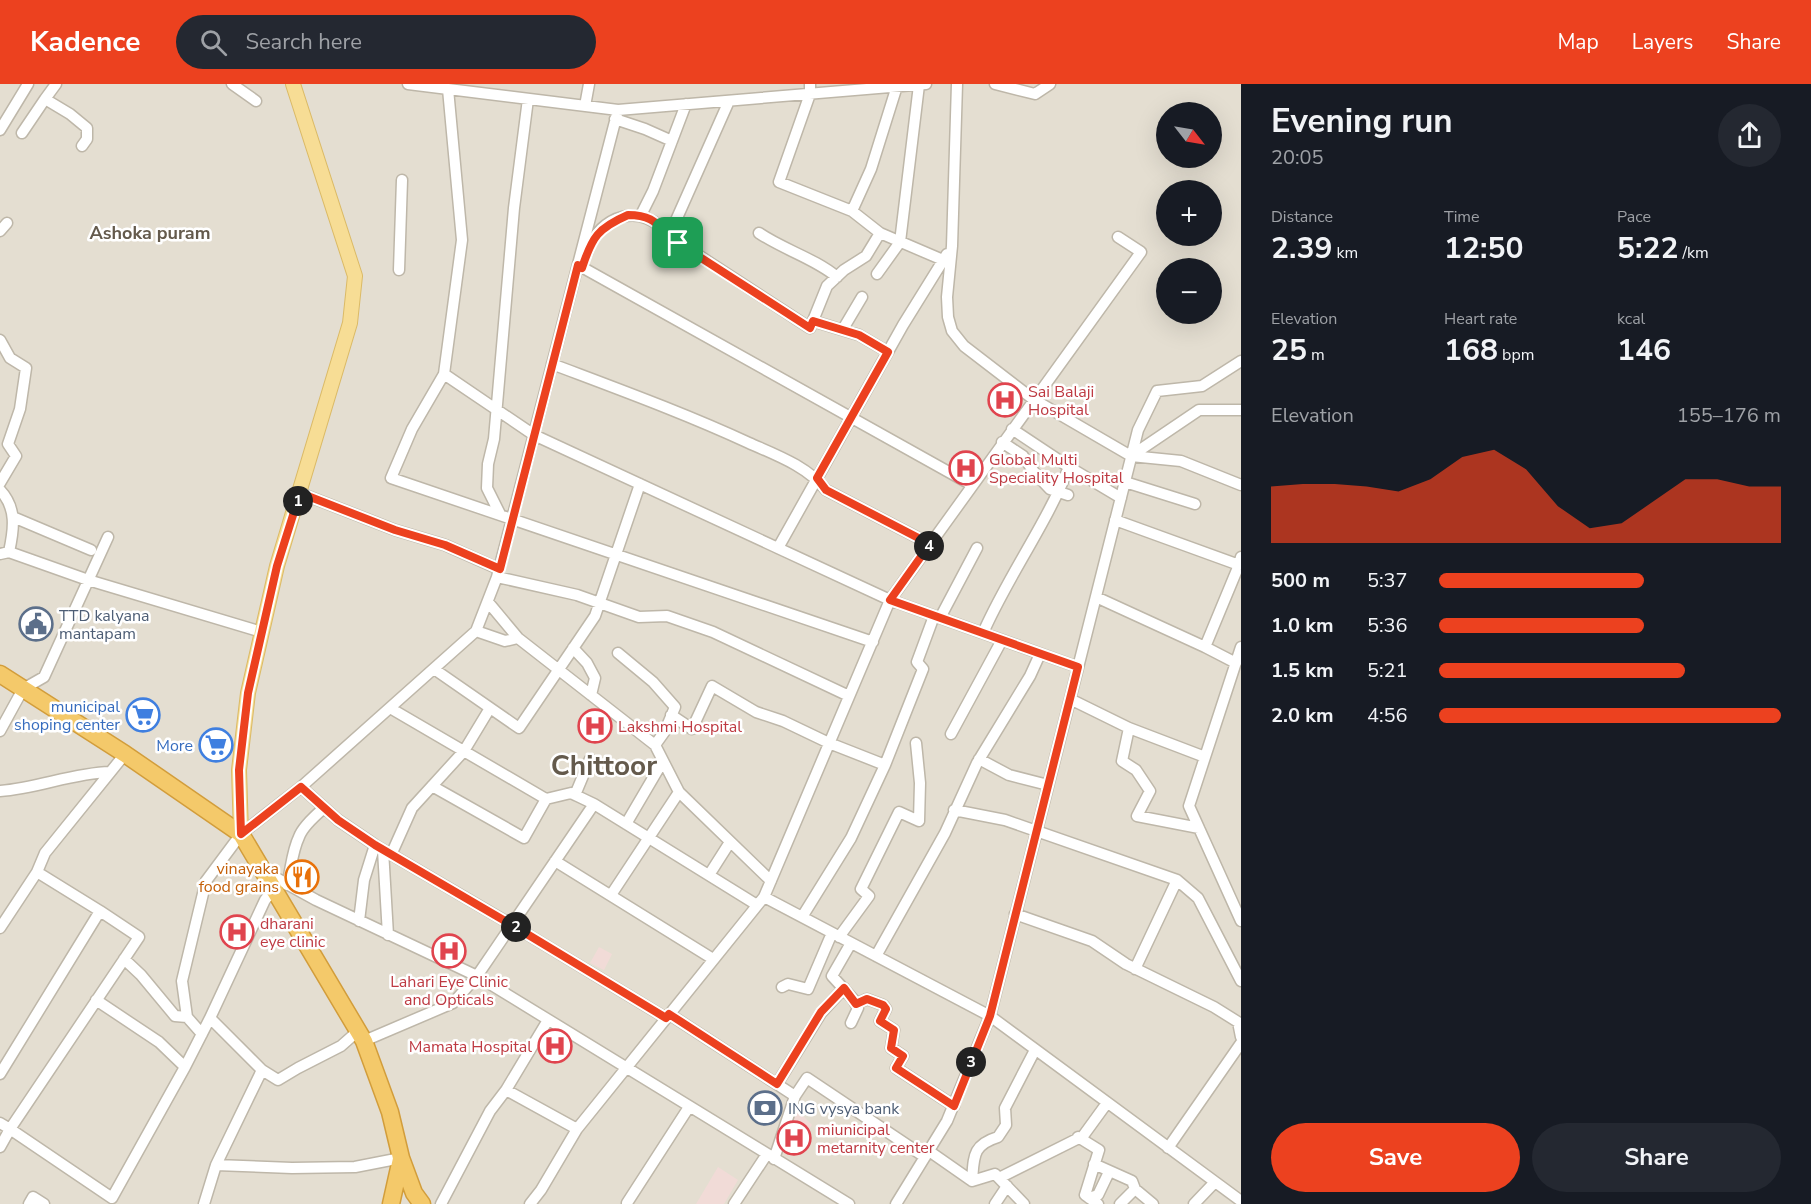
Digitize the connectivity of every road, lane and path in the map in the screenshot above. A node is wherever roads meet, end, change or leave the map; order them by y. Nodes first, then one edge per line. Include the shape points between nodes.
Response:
1 (28, 84) edge
2 (56, 84) edge
3 (232, 84) edge
4 (293, 84) edge
5 (408, 84) edge
6 (589, 84) edge
7 (926, 84) edge
8 (957, 84) edge
9 (995, 84) edge
10 (1050, 84) edge
11 (429, 85) edge
12 (919, 85) edge
13 (897, 86) junction
14 (860, 87) edge
15 (448, 89) junction
16 (810, 89) edge
17 (45, 99) junction
18 (528, 99) junction
19 (729, 100) junction
20 (256, 101) dead end
21 (686, 104) junction
22 (585, 106) junction
23 (617, 115) junction
24 (0, 130) edge
25 (22, 133) dead end
26 (672, 141) junction
27 (82, 146) dead end
28 (402, 180) dead end
29 (852, 211) junction
30 (641, 215) junction
31 (759, 233) dead end
32 (880, 233) junction
33 (669, 236) junction
34 (1118, 237) dead end
35 (900, 242) junction
36 (952, 246) junction
37 (943, 260) junction
38 (580, 266) junction
39 (399, 270) dead end
40 (878, 274) dead end
41 (837, 277) junction
42 (862, 297) dead end
43 (813, 321) junction
44 (843, 329) junction
45 (0, 340) edge
46 (888, 352) junction
47 (1241, 361) edge
48 (552, 364) junction
49 (444, 374) junction
50 (1033, 399) junction
51 (496, 410) junction
52 (1241, 410) edge
53 (851, 417) junction
54 (1012, 429) junction
55 (534, 435) junction
56 (1002, 442) junction
57 (8, 444) junction
58 (0, 452) edge
59 (1131, 456) junction
60 (1069, 467) junction
61 (817, 478) junction
62 (1125, 482) junction
63 (0, 483) edge
64 (640, 484) junction
65 (972, 485) junction
66 (1241, 485) edge
67 (0, 490) edge
68 (300, 493) junction
69 (1064, 493) junction
70 (1121, 498) junction
71 (1195, 504) dead end
72 (500, 514) junction
73 (13, 517) junction
74 (513, 518) junction
75 (1115, 520) junction
76 (108, 537) dead end
77 (930, 544) junction
78 (778, 548) junction
79 (977, 548) dead end
80 (91, 550) dead end
81 (5, 553) edge
82 (616, 555) junction
83 (1240, 561) edge
84 (498, 573) junction
85 (88, 579) junction
86 (1096, 597) junction
87 (890, 600) junction
88 (488, 602) junction
89 (600, 603) junction
90 (937, 617) junction
91 (476, 631) junction
92 (262, 632) junction
93 (983, 633) junction
94 (518, 638) junction
95 (1002, 640) junction
96 (873, 642) junction
97 (1205, 647) junction
98 (1241, 647) edge
99 (573, 648) junction
100 (618, 654) dead end
101 (1040, 654) junction
102 (1236, 663) junction
103 (1078, 667) junction
104 (434, 669) junction
105 (558, 670) junction
106 (0, 674) edge
107 (23, 689) junction
108 (591, 695) junction
109 (849, 696) junction
110 (1070, 699) junction
111 (390, 708) junction
112 (490, 708) junction
113 (671, 715) junction
114 (1129, 728) junction
115 (0, 731) edge
116 (951, 734) dead end
117 (830, 743) junction
118 (916, 743) dead end
119 (655, 745) junction
120 (464, 752) junction
121 (125, 754) junction
122 (1205, 757) junction
123 (590, 759) dead end
124 (980, 759) junction
125 (663, 761) junction
126 (885, 765) junction
127 (110, 772) junction
128 (1048, 785) junction
129 (432, 786) junction
130 (301, 787) junction
131 (0, 791) edge
132 (679, 792) junction
133 (575, 795) junction
134 (546, 799) junction
135 (594, 804) junction
136 (324, 808) junction
137 (954, 810) junction
138 (626, 824) junction
139 (1199, 828) junction
140 (1036, 832) junction
141 (241, 834) junction
142 (650, 839) junction
143 (730, 842) junction
144 (383, 850) junction
145 (555, 861) junction
146 (37, 872) junction
147 (709, 875) junction
148 (1177, 880) junction
149 (771, 881) junction
150 (281, 887) junction
151 (611, 895) junction
152 (761, 901) junction
153 (100, 911) junction
154 (1015, 914) junction
155 (802, 917) junction
156 (359, 921) junction
157 (1241, 921) edge
158 (512, 925) junction
159 (0, 928) edge
160 (388, 935) junction
161 (835, 935) junction
162 (851, 943) junction
163 (876, 956) junction
164 (124, 959) junction
165 (713, 959) junction
166 (1135, 969) junction
167 (477, 976) junction
168 (1241, 981) edge
169 (783, 987) dead end
170 (844, 988) junction
171 (96, 1000) junction
172 (856, 1004) junction
173 (667, 1016) junction
174 (990, 1016) junction
175 (187, 1017) junction
176 (210, 1018) junction
177 (548, 1020) junction
178 (851, 1023) dead end
179 (202, 1034) junction
180 (361, 1036) junction
181 (1241, 1037) edge
182 (1241, 1043) edge
183 (1035, 1050) junction
184 (185, 1067) junction
185 (625, 1068) junction
186 (262, 1070) junction
187 (0, 1074) edge
188 (777, 1084) junction
189 (506, 1090) junction
190 (795, 1096) junction
191 (1107, 1103) junction
192 (954, 1106) junction
193 (689, 1107) junction
194 (0, 1123) edge
195 (10, 1128) junction
196 (577, 1129) junction
197 (1078, 1137) junction
198 (0, 1147) edge
199 (1168, 1148) junction
200 (927, 1154) junction
201 (771, 1157) junction
202 (401, 1158) junction
203 (1094, 1164) junction
204 (216, 1165) junction
205 (1109, 1172) junction
206 (972, 1181) junction
207 (1003, 1182) junction
208 (1215, 1182) junction
209 (1135, 1189) junction
210 (834, 1200) edge
211 (114, 1201) edge
212 (1094, 1201) edge
213 (1239, 1202) edge
214 (898, 1203) edge
215 (29, 1204) edge
216 (44, 1204) edge
217 (204, 1204) edge
218 (391, 1204) edge
219 (422, 1204) edge
220 (441, 1204) edge
221 (530, 1204) edge
222 (627, 1204) edge
223 (734, 1204) edge
224 (849, 1204) edge
225 (996, 1204) edge
226 (1024, 1204) edge
227 (1120, 1204) edge
228 (1153, 1204) edge
229 (1194, 1204) edge

1 - 24 street
2 - 17 street
3 - 20 street
4 - 68 main road via 355,276 350,323
5 - 11 street
6 - 22 street
7 - 12 street
8 - 36 street
9 - 10 street via 1035,94
11 - 15 street
12 - 13 street
12 - 35 street
13 - 14 street
13 - 29 street via 871,169
14 - 16 street
15 - 18 street
15 - 49 street via 462,240
16 - 19 street
16 - 29 street via 779,182
17 - 25 street
17 - 27 street via 87,128
18 - 22 street
18 - 51 street
19 - 21 street
19 - 33 street
21 - 23 street
21 - 26 street
22 - 23 street
23 - 26 street
23 - 38 street
26 - 30 street
28 - 39 street
29 - 32 street
30 - 33 street via 662,226
30 - 38 street via 628,215 605,227 590,244
31 - 41 street
32 - 35 street
32 - 41 street via 866,256
33 - 43 street via 810,328
34 - 50 street via 1141,252
35 - 37 street
35 - 40 street
36 - 37 street
36 - 50 street via 947,297 952,331 964,346
37 - 46 street
38 - 48 street
38 - 53 street
41 - 43 street via 826,286
42 - 44 street
43 - 44 street
44 - 46 street
45 - 57 street via 10,358 26,368 20,409
46 - 53 street
47 - 59 street via 1202,386 1157,391 1138,429
48 - 55 street
48 - 61 street via 687,415
49 - 51 street
49 - 72 street via 412,429 391,478
50 - 54 street
50 - 59 street
51 - 55 street
51 - 72 street via 487,488
52 - 59 street via 1200,410
53 - 61 street
53 - 65 street
54 - 56 street
54 - 60 street
55 - 64 street
55 - 74 street
56 - 65 street
56 - 69 street via 1023,456 1050,489
57 - 58 street
57 - 63 street via 16,456
59 - 62 street
59 - 66 street via 1181,461
60 - 69 street
60 - 70 street
61 - 77 street via 826,490
61 - 78 street
62 - 70 street
62 - 71 street
64 - 78 street
64 - 82 street
65 - 77 street
67 - 73 street via 9,499
68 - 84 street via 445,545
68 - 92 main road
69 - 93 street via 1034,536
70 - 75 street
72 - 74 street
73 - 80 street
73 - 81 street
74 - 82 street
74 - 84 street
75 - 83 street
75 - 86 street
76 - 85 street
77 - 87 street
78 - 87 street
79 - 90 street
81 - 85 street
82 - 89 street
82 - 96 street
83 - 97 street
84 - 88 street
84 - 89 street
85 - 92 street
85 - 107 street via 44,677
86 - 97 street
86 - 103 street
87 - 90 street
87 - 96 street
88 - 91 street
88 - 94 street
89 - 99 street
89 - 109 street via 639,617 667,616 713,632
90 - 93 street
90 - 126 street via 916,662 923,669
91 - 94 street via 505,641
91 - 104 street
92 - 141 main road via 248,693 239,770
93 - 95 street
94 - 105 street
95 - 101 street
95 - 116 street
96 - 109 street
97 - 102 street
98 - 102 street
99 - 105 street
99 - 108 street via 595,678
100 - 113 street via 653,682 675,707
101 - 103 street
101 - 124 street
102 - 122 street
103 - 110 street
104 - 111 street
104 - 112 street
105 - 108 street
105 - 112 street via 519,728
106 - 107 highway
107 - 115 street
107 - 121 highway
108 - 119 street
109 - 117 street
110 - 114 street
110 - 128 street
111 - 120 street
111 - 130 street
112 - 120 street
113 - 117 street via 692,729 712,686 756,712
113 - 119 street
114 - 122 street
114 - 139 street via 1122,760 1136,770 1150,791 1137,816
117 - 126 street
117 - 149 street
118 - 161 street via 919,821 899,812 861,889 868,896
119 - 125 street
120 - 129 street
120 - 134 street
121 - 127 street
121 - 141 highway
122 - 139 street via 1189,806
123 - 133 street
124 - 128 street via 1009,775
124 - 137 street
125 - 132 street
125 - 138 street
126 - 155 street via 851,838
127 - 131 street
127 - 146 street via 45,853
128 - 140 street
129 - 134 street via 524,838
129 - 144 street
130 - 136 street
130 - 141 street
132 - 142 street
132 - 143 street
133 - 134 street
133 - 135 street
135 - 138 street
135 - 145 street
136 - 144 street
136 - 150 street via 299,835
137 - 140 street via 1005,820
137 - 163 street
138 - 142 street
139 - 157 street
140 - 148 street
140 - 154 street
141 - 150 highway via 264,872
141 - 175 street via 206,881 182,981
142 - 147 street
142 - 151 street
143 - 147 street
143 - 149 street
144 - 156 street via 364,880
144 - 158 street
144 - 160 street
145 - 151 street
145 - 158 street
146 - 153 street
146 - 159 street
147 - 152 street
148 - 166 street
148 - 168 street via 1198,897
149 - 152 street
150 - 156 street
150 - 176 street via 265,900
150 - 180 highway
151 - 165 street
152 - 155 street
152 - 165 street
153 - 164 street via 139,937
153 - 187 street
154 - 166 street via 1092,941
154 - 174 street
155 - 161 street
156 - 160 street
158 - 167 street
158 - 173 street
160 - 167 street
161 - 162 street
161 - 169 street via 808,989 788,984
162 - 163 street
162 - 170 street via 832,976
163 - 174 street
164 - 171 street
164 - 175 street via 175,1016
165 - 173 street
166 - 181 street via 1238,1022
167 - 177 street
167 - 180 street via 453,1004
170 - 172 street
170 - 188 street via 821,1012
171 - 184 street via 159,1042
171 - 195 street
172 - 178 street
172 - 192 street via 867,999 883,1005 886,1009 880,1021 894,1030 891,1048 903,1056 896,1068
173 - 185 street
173 - 188 street
174 - 183 street
174 - 192 street
175 - 179 street
176 - 179 street
176 - 186 street
177 - 185 street
177 - 189 street
179 - 184 street
180 - 186 street via 278,1080
180 - 202 highway via 390,1112
182 - 199 street
183 - 191 street
183 - 206 street via 1005,1108 1006,1125 998,1137 984,1142 976,1152
184 - 211 street
185 - 193 street
185 - 196 street
186 - 204 street
188 - 190 street
189 - 196 street
189 - 220 street via 490,1111
190 - 200 street via 807,1078
190 - 201 street
191 - 197 street via 1083,1136
191 - 199 street
192 - 200 street
193 - 201 street
193 - 222 street
194 - 195 street
195 - 198 street
195 - 211 street
196 - 221 street
197 - 203 street via 1099,1150
197 - 207 street
199 - 208 street
200 - 206 street
200 - 214 street
201 - 210 street
201 - 223 street
202 - 204 street via 355,1167
202 - 218 highway
202 - 219 highway
203 - 205 street
203 - 212 street via 1085,1195
204 - 217 street
205 - 209 street via 1132,1181
205 - 212 street
206 - 207 street via 995,1174
207 - 225 street
207 - 226 street
208 - 213 street
208 - 229 street
209 - 227 street
209 - 228 street
210 - 224 street
215 - 216 street via 33,1197

